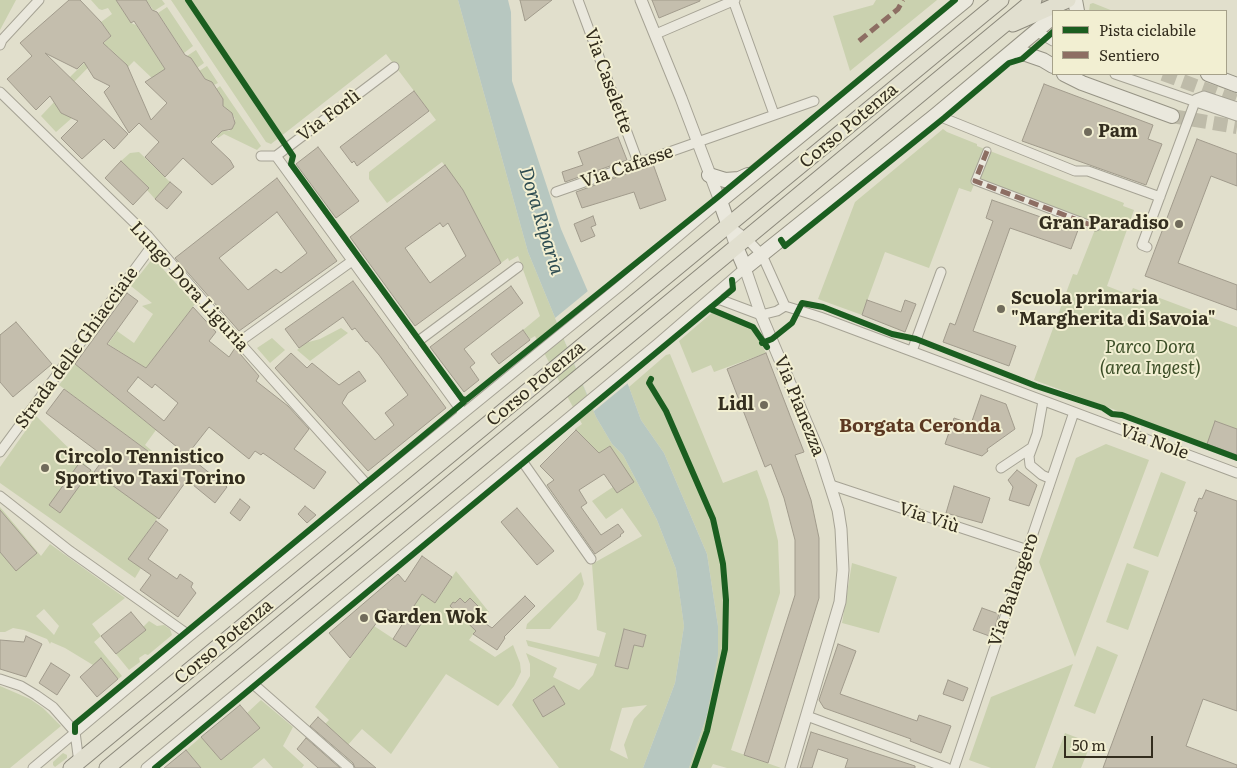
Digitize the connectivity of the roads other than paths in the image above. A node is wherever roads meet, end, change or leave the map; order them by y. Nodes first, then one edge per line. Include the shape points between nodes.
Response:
1 (39, 0) edge
2 (578, 0) edge
3 (641, 0) edge
4 (734, 0) edge
5 (966, 0) edge
6 (1001, 0) edge
7 (1034, 0) edge
8 (1068, 0) edge
9 (1075, 0) edge
10 (1061, 10) edge
11 (1052, 18) edge
12 (1000, 29) junction
13 (1036, 31) junction
14 (656, 34) junction
15 (1052, 40) edge
16 (0, 45) edge
17 (1014, 50) junction
18 (1052, 65) edge
19 (394, 67) dead end
20 (1066, 75) edge
21 (1118, 75) edge
22 (1211, 75) edge
23 (1237, 85) edge
24 (0, 92) edge
25 (814, 101) dead end
26 (1195, 102) junction
27 (1237, 107) edge
28 (774, 114) junction
29 (936, 115) junction
30 (1172, 116) tunnel mouth
31 (1237, 116) edge
32 (698, 143) junction
33 (987, 151) dead end
34 (261, 156) dead end
35 (276, 156) junction
36 (638, 162) junction
37 (753, 174) junction
38 (709, 175) junction
39 (556, 192) dead end
40 (1160, 197) junction
41 (720, 201) junction
42 (729, 226) junction
43 (1096, 226) dead end
44 (154, 243) junction
45 (742, 243) junction
46 (1147, 247) dead end
47 (762, 255) junction
48 (352, 262) junction
49 (518, 267) dead end
50 (745, 268) junction
51 (941, 272) dead end
52 (708, 300) junction
53 (785, 306) junction
54 (761, 315) junction
55 (239, 342) junction
56 (413, 345) junction
57 (912, 351) junction
58 (1044, 401) junction
59 (1074, 412) junction
60 (464, 413) junction
61 (1031, 448) junction
62 (0, 452) edge
63 (520, 458) junction
64 (1001, 468) dead end
65 (1237, 473) edge
66 (1052, 479) junction
67 (830, 485) junction
68 (370, 488) junction
69 (0, 496) edge
70 (1028, 550) junction
71 (591, 559) dead end
72 (190, 636) junction
73 (0, 679) edge
74 (250, 682) junction
75 (807, 716) junction
76 (75, 732) junction
77 (39, 766) edge
78 (77, 766) edge
79 (107, 768) edge
80 (146, 768) edge
81 (349, 768) edge
82 (791, 768) edge
83 (947, 768) edge
84 (954, 768) edge

1 - 16 street
2 - 36 street, Via Caselette
3 - 14 street, Via Pianezza
4 - 14 street
4 - 28 street
5 - 37 main road, Corso Potenza
6 - 42 main road, Corso Potenza
7 - 12 main road, Corso Potenza
8 - 12 main road
9 - 10 main road
11 - 13 main road
12 - 45 main road, Corso Potenza
13 - 15 street
13 - 17 main road
14 - 32 street, Via Pianezza
17 - 18 main road
17 - 29 main road
19 - 35 street, Via Forlì
20 - 30 main road via 1082,84
21 - 26 street
22 - 23 main road
24 - 44 street, Lungo Dora Liguria
25 - 28 street, Via Cafasse
26 - 27 street via 1204,96
26 - 31 street
26 - 40 street
28 - 32 street, Via Cafasse
29 - 40 street via 1078,172 1088,171
29 - 47 main road
32 - 36 street, Via Cafasse
32 - 38 street, Via Pianezza
33 - 43 street via 975,181
34 - 35 street
35 - 48 street
36 - 39 street, Via Cafasse
37 - 38 main road via 731,180
37 - 41 main road, Corso Potenza
38 - 41 street, Via Pianezza
40 - 46 street via 1142,245
41 - 42 main road, Via Pianezza
41 - 60 street, Corso Potenza
42 - 45 street, Via Pianezza
42 - 78 main road, Corso Potenza
44 - 55 street, Lungo Dora Liguria
44 - 62 street, Strada delle Ghiacciaie
45 - 47 street
45 - 50 main road, Via Pianezza
45 - 79 main road, Corso Potenza
47 - 50 main road
47 - 53 street
48 - 55 street
48 - 56 street
49 - 56 street
50 - 52 street
50 - 54 street, Via Pianezza
51 - 57 street
52 - 54 street via 722,300
52 - 63 street
53 - 54 street
53 - 57 street, Via Nole
54 - 67 street, Via Pianezza
55 - 68 street, Lungo Dora Liguria
56 - 60 street
57 - 58 street, Via Nole
58 - 59 street, Via Nole
58 - 61 street
59 - 65 street, Via Nole
59 - 66 street, Via Balangero
60 - 68 street, Corso Potenza
61 - 64 street
61 - 66 street via 1030,465
63 - 71 street
63 - 74 street
66 - 70 street, Via Balangero
67 - 70 street, Via Viù
67 - 75 street, Via Pianezza via 841,529 842,587
68 - 72 street, Corso Potenza
69 - 72 street via 70,551
70 - 84 street, Via Balangero
72 - 76 street, Corso Potenza
73 - 76 street via 21,686 53,707
74 - 80 street
74 - 81 street
75 - 82 street, Via Pianezza
75 - 83 street
76 - 77 street, Corso Potenza
76 - 78 street

